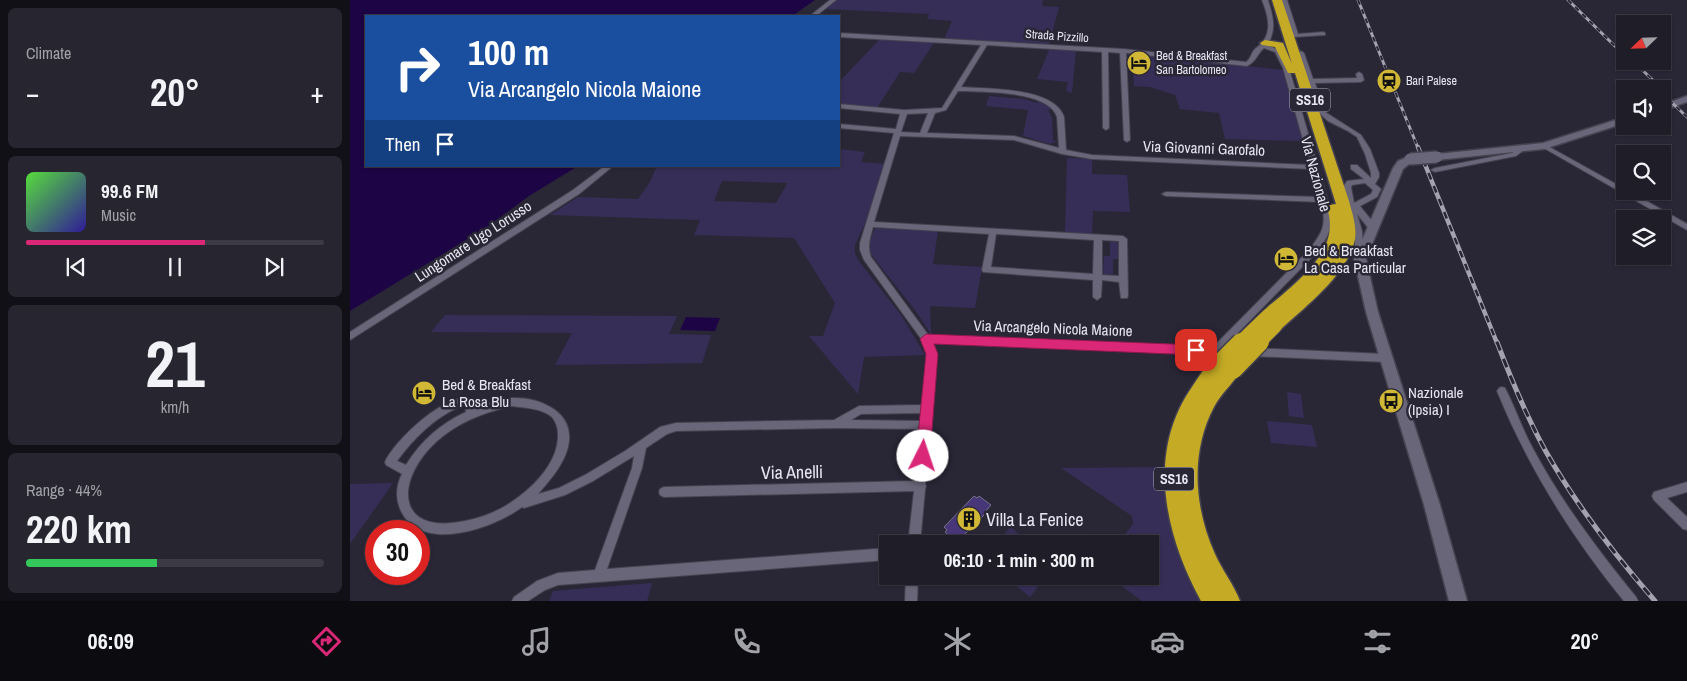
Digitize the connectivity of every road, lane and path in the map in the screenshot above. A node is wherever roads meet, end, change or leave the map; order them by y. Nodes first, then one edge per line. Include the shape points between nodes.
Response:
1 (833, 0) edge
2 (1266, 0) edge
3 (1271, 0) edge
4 (1277, 0) edge
5 (1284, 0) edge
6 (814, 15) edge
7 (1280, 29) junction
8 (1323, 34) dead end
9 (840, 35) edge
10 (1265, 42) junction
11 (985, 43) junction
12 (1105, 50) junction
13 (1124, 51) junction
14 (1301, 53) dead end
15 (1292, 70) junction
16 (1359, 74) dead end
17 (1311, 81) junction
18 (957, 88) junction
19 (1686, 101) edge
20 (1671, 105) edge
21 (840, 106) edge
22 (932, 111) junction
23 (904, 112) junction
24 (1616, 123) edge
25 (840, 126) edge
26 (1106, 128) dead end
27 (898, 133) junction
28 (923, 135) junction
29 (1127, 140) dead end
30 (1544, 146) junction
31 (1520, 150) junction
32 (1062, 152) junction
33 (609, 167) edge
34 (1314, 167) junction
35 (1354, 167) dead end
36 (1436, 170) dead end
37 (1372, 183) junction
38 (1166, 194) dead end
39 (1324, 200) junction
40 (1373, 222) junction
41 (870, 224) junction
42 (1687, 227) edge
43 (1358, 231) junction
44 (992, 232) junction
45 (1098, 238) junction
46 (1360, 259) junction
47 (1098, 277) junction
48 (1124, 279) junction
49 (1124, 296) dead end
50 (1097, 297) dead end
51 (1272, 321) junction
52 (350, 337) edge
53 (926, 339) junction
54 (1385, 358) junction
55 (1223, 361) junction
56 (1502, 391) dead end
57 (927, 409) junction
58 (472, 414) junction
59 (835, 424) junction
60 (926, 425) junction
61 (641, 446) junction
62 (407, 471) junction
63 (921, 486) junction
64 (1687, 487) edge
65 (664, 492) dead end
66 (516, 506) junction
67 (1687, 525) edge
68 (915, 535) edge
69 (879, 555) edge
70 (599, 575) junction
71 (912, 585) edge
72 (518, 601) edge
73 (911, 601) edge
74 (1212, 601) edge
75 (1230, 601) edge
76 (1458, 601) edge
77 (1632, 601) edge

1 - 6 street
2 - 10 street via 1272,26
3 - 7 highway, SS16
4 - 51 highway, SS16 via 1342,201 1348,238 1341,256 1327,276
5 - 8 street via 1296,36
7 - 10 highway via 1278,38
7 - 15 highway, SS16
9 - 11 street, Strada Pizzillo
10 - 13 street, Strada Pizzillo via 1255,51 1250,63 1242,64
10 - 15 highway via 1279,45
10 - 34 street, Via Nazionale via 1277,51 1286,68
11 - 12 street, Strada Pizzillo
11 - 18 street
12 - 13 street, Strada Pizzillo
12 - 26 street
13 - 29 street
14 - 17 street
15 - 51 highway, SS16 via 1337,217 1337,234 1316,270
16 - 17 street via 1361,80
17 - 37 street via 1327,119 1358,135 1362,141 1375,173
18 - 22 street via 944,109
18 - 32 street via 1028,95 1049,104 1060,119
19 - 20 street
21 - 23 street
22 - 23 street
22 - 28 street
23 - 27 street
24 - 30 street
25 - 27 street, Via Giovanni Garofalo
27 - 28 street, Via Giovanni Garofalo
27 - 41 street
28 - 32 street, Via Giovanni Garofalo via 1014,138
30 - 31 street
30 - 42 street
31 - 36 street via 1514,155
31 - 40 street, bridge via 1402,162
32 - 34 street, Via Giovanni Garofalo
33 - 52 street, Lungomare Ugo Lorusso via 576,192
34 - 39 street, Via Nazionale
35 - 37 street
37 - 40 street via 1377,192 1356,208
37 - 43 street via 1360,181 1347,187
38 - 39 street
39 - 55 street, Via Nazionale via 1328,215 1324,238
40 - 43 street
40 - 43 street via 1363,234
40 - 46 street
41 - 44 street
41 - 53 street via 864,250 867,258
43 - 46 street
44 - 45 street
44 - 47 street via 986,270
45 - 47 street
45 - 48 street via 1123,239
46 - 54 street
47 - 48 street
47 - 50 street
48 - 49 street
51 - 55 highway, SS16, bridge
53 - 55 street, Via Arcangelo Nicola Maione
53 - 57 street via 932,354
54 - 55 street, Via Arcangelo Nicola Maione
54 - 76 street via 1435,513
55 - 74 highway, SS16 via 1186,412 1174,461 1176,507 1184,541
55 - 75 highway, SS16 via 1218,386 1199,420 1190,452 1188,482 1196,532 1206,558
56 - 77 street via 1528,453 1601,564
57 - 59 street via 859,410
57 - 60 street
58 - 62 street via 433,438
58 - 62 street via 469,402 462,402 444,409 415,433 390,462
58 - 66 street via 512,402 530,403 545,407 563,426 562,449 550,474 536,491
59 - 60 street
59 - 61 street via 676,427 664,430
60 - 63 street
61 - 66 street via 561,492
61 - 70 street
62 - 66 street via 402,489 403,505 411,518 426,526 446,529 469,527
63 - 65 street, Via Anelli
63 - 68 street
64 - 67 street via 1658,496
69 - 70 street
70 - 72 street via 558,579 541,585
71 - 73 street

